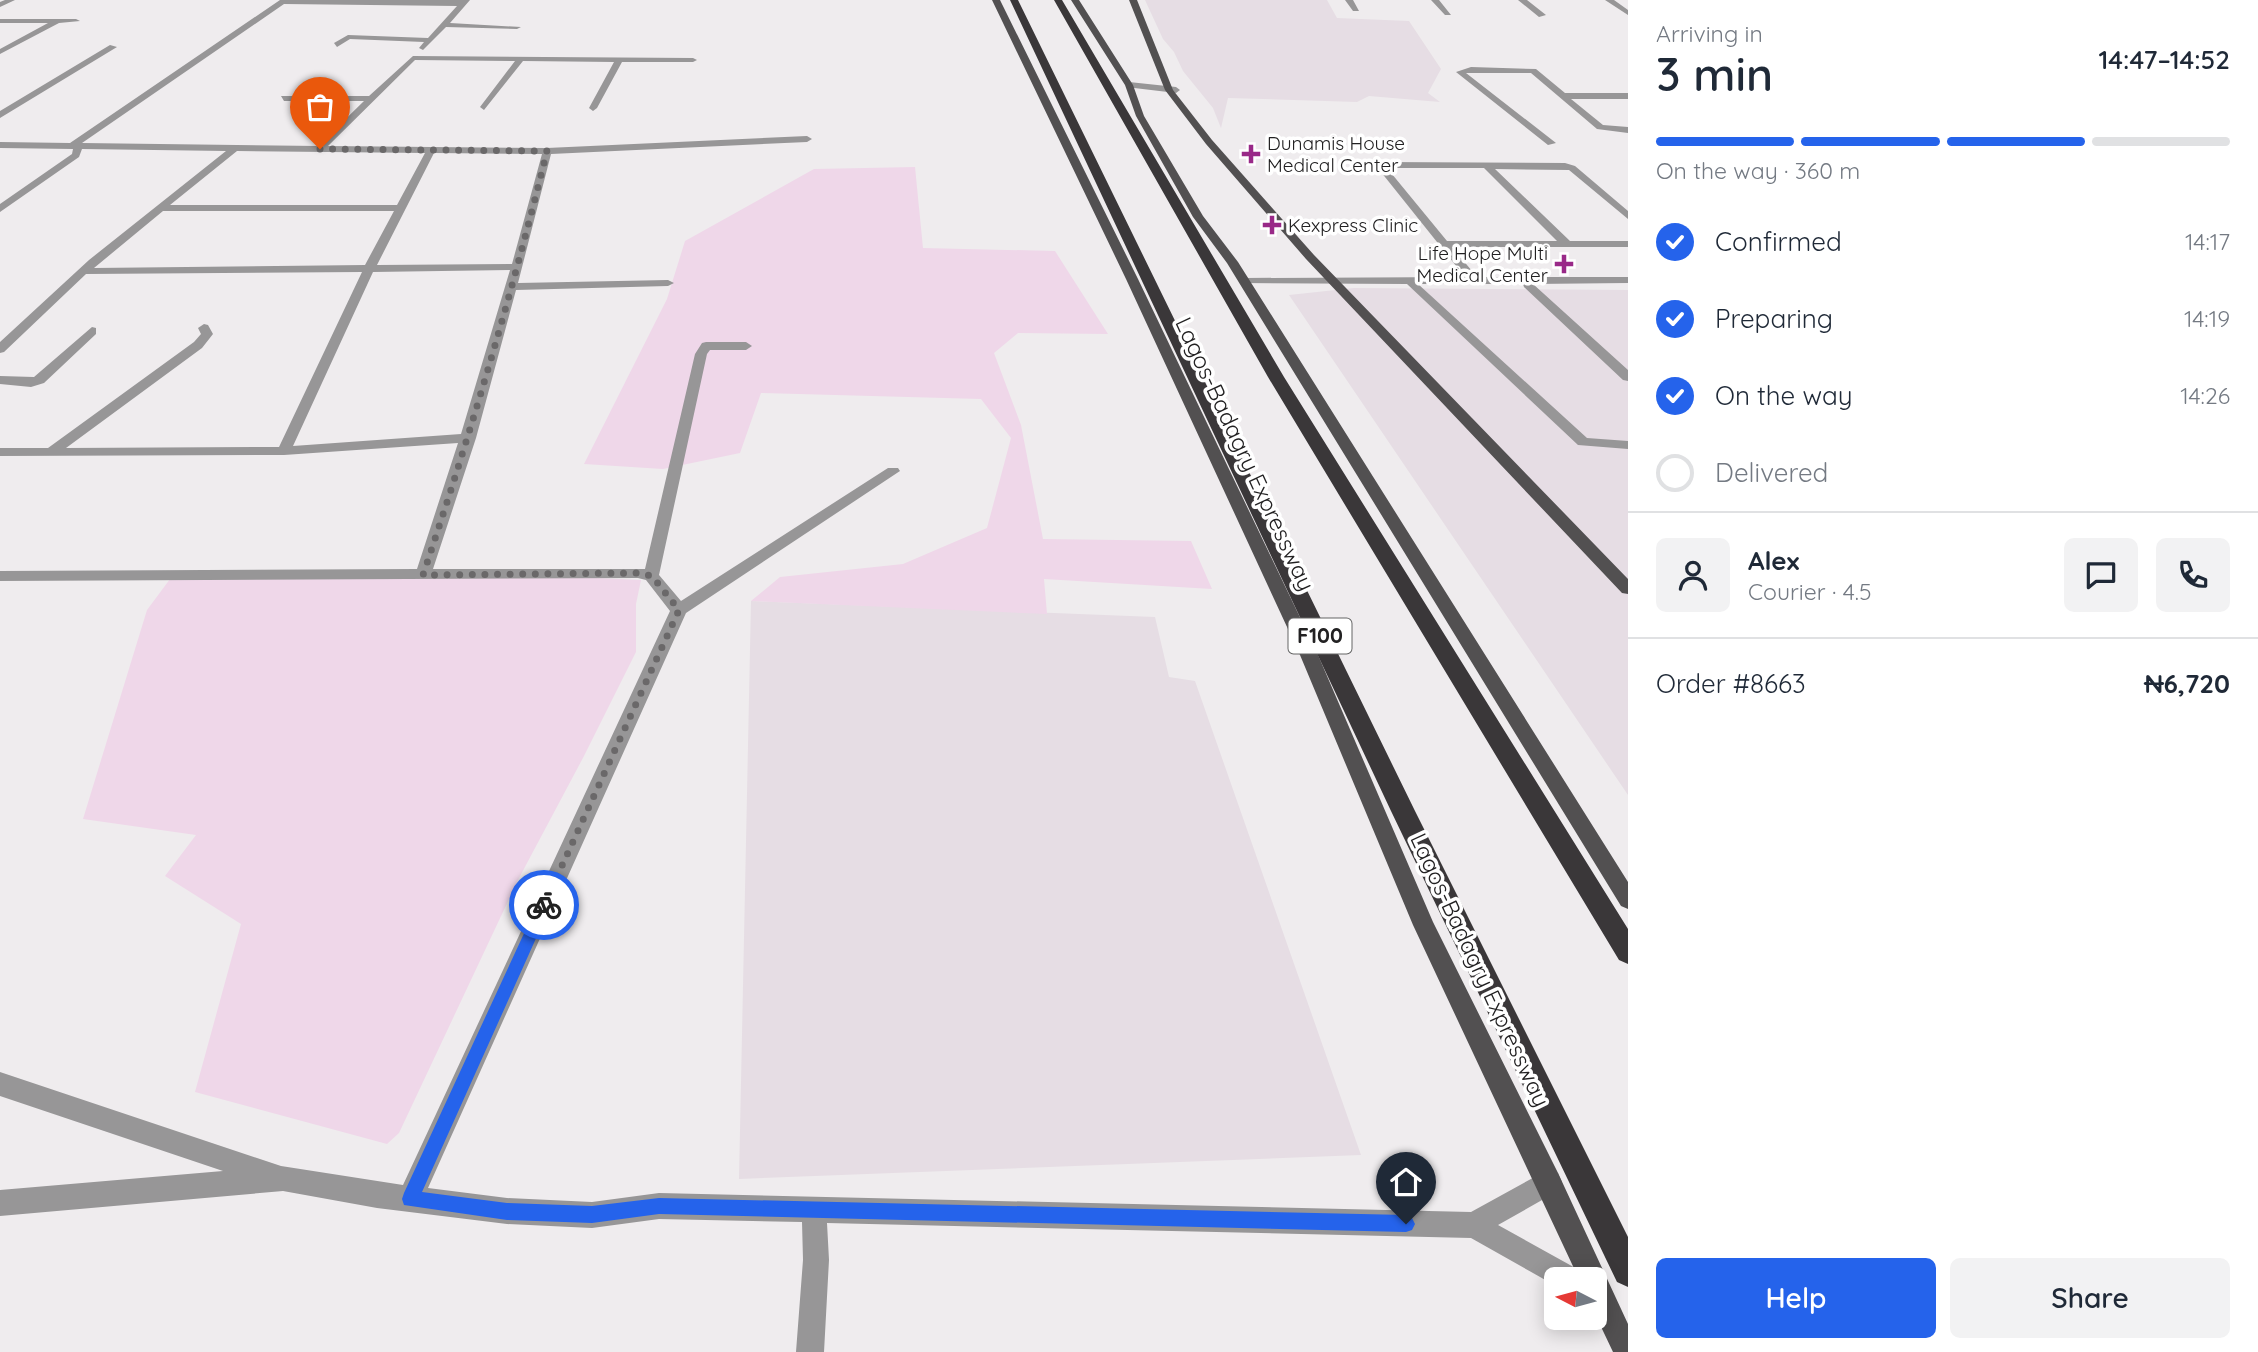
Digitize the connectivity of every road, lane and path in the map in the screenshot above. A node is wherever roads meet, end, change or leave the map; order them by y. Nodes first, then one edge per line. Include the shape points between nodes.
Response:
1 (11, 0) edge
2 (997, 0) edge
3 (1014, 0) edge
4 (1058, 0) edge
5 (1073, 0) edge
6 (1135, 0) edge
7 (1349, 0) edge
8 (1435, 0) edge
9 (1522, 0) edge
10 (1609, 0) edge
11 (284, 1) edge
12 (464, 2) edge
13 (0, 5) edge
14 (1356, 9) dead end
15 (1448, 13) dead end
16 (1628, 13) edge
17 (1542, 15) dead end
18 (0, 21) edge
19 (58, 21) junction
20 (76, 21) dead end
21 (444, 25) junction
22 (517, 27) dead end
23 (430, 40) junction
24 (337, 45) dead end
25 (113, 47) dead end
26 (0, 52) edge
27 (413, 58) junction
28 (693, 60) dead end
29 (519, 61) junction
30 (618, 61) junction
31 (1130, 88) junction
32 (1172, 90) junction
33 (1563, 96) junction
34 (1628, 96) edge
35 (284, 98) dead end
36 (372, 99) junction
37 (484, 107) dead end
38 (593, 107) dead end
39 (0, 114) edge
40 (1628, 130) edge
41 (807, 139) dead end
42 (1551, 143) dead end
43 (1141, 144) junction
44 (0, 145) edge
45 (73, 145) junction
46 (235, 148) junction
47 (320, 149) junction
48 (547, 151) junction
49 (430, 152) junction
50 (1089, 153) junction
51 (1486, 165) junction
52 (0, 190) edge
53 (24, 191) junction
54 (162, 208) junction
55 (400, 208) junction
56 (0, 209) edge
57 (1628, 216) edge
58 (1446, 244) junction
59 (1568, 244) junction
60 (1628, 244) edge
61 (518, 267) junction
62 (369, 269) junction
63 (86, 271) junction
64 (1472, 280) junction
65 (1340, 282) junction
66 (668, 283) dead end
67 (1628, 283) edge
68 (1246, 284) junction
69 (1412, 285) junction
70 (1528, 285) junction
71 (513, 287) junction
72 (204, 328) dead end
73 (92, 331) dead end
74 (0, 337) edge
75 (14, 337) junction
76 (746, 346) dead end
77 (0, 349) edge
78 (1628, 377) edge
79 (0, 380) edge
80 (468, 438) junction
81 (1628, 444) edge
82 (52, 451) junction
83 (285, 451) junction
84 (0, 452) edge
85 (893, 471) dead end
86 (423, 575) junction
87 (0, 576) edge
88 (652, 576) junction
89 (1628, 576) edge
90 (1628, 589) edge
91 (679, 610) junction
92 (1628, 900) edge
93 (1628, 952) edge
94 (0, 1084) edge
95 (283, 1178) junction
96 (1549, 1182) junction
97 (410, 1199) junction
98 (0, 1203) edge
99 (814, 1209) junction
100 (1473, 1224) junction
101 (1549, 1267) edge
102 (1586, 1267) edge
103 (1628, 1271) edge
104 (1607, 1311) edge
105 (810, 1352) edge
106 (1627, 1352) edge

1 - 13 street
2 - 50 highway via 1009,7
2 - 96 main road, Lagos-Badagry Expressway via 1309,655 1423,925
3 - 50 highway, Lagos-Badagry Expressway / F100
4 - 43 highway
5 - 31 main road
5 - 43 highway
6 - 32 main road
7 - 14 street
8 - 15 street
9 - 17 street
10 - 16 street
11 - 12 street
11 - 45 street
12 - 21 street
18 - 19 street
19 - 20 street
19 - 26 street
21 - 22 street
21 - 23 street
23 - 24 street via 348,37
23 - 27 street
25 - 39 street
27 - 29 street
27 - 36 street
28 - 30 street
29 - 30 street
29 - 37 street
30 - 38 street
31 - 32 street
31 - 68 main road via 1140,116 1198,217
32 - 65 main road via 1209,142
33 - 34 street
33 - 40 street via 1600,127
33 - 42 street via 1533,71 1460,72
35 - 36 street
36 - 47 street
41 - 48 street
43 - 93 highway via 1297,413
44 - 45 street
45 - 46 street
45 - 53 street via 78,148 76,155
46 - 47 street
46 - 54 street
47 - 49 street
48 - 49 street
48 - 61 street
49 - 55 street
50 - 103 highway, Lagos-Badagry Expressway / F100
51 - 57 street via 1572,168
51 - 58 street via 1380,165
51 - 59 street
52 - 53 street
53 - 56 street
54 - 55 street
54 - 63 street
55 - 62 street
58 - 59 street
58 - 64 street
59 - 60 street
61 - 62 street
61 - 71 street
62 - 63 street
62 - 83 street
63 - 75 street
64 - 65 street
64 - 67 street
65 - 68 street
65 - 69 street
65 - 89 main road
65 - 90 main road
66 - 71 street
67 - 70 street
68 - 92 main road
69 - 70 street
69 - 81 street via 1583,443
70 - 78 street
71 - 80 street
72 - 82 street via 207,334 198,345
73 - 79 street via 39,380
74 - 75 street
75 - 77 street
76 - 88 street via 706,346 701,354
80 - 83 street
80 - 86 street
82 - 83 street
82 - 84 street
85 - 91 street
86 - 87 street
86 - 88 street
88 - 91 street
91 - 97 street
94 - 95 street
95 - 97 street
95 - 98 street
96 - 100 street
96 - 102 main road, Lagos-Badagry Expressway
97 - 99 street via 592,1215 659,1206
99 - 100 street
99 - 105 street
100 - 101 street
104 - 106 main road, Lagos-Badagry Expressway

